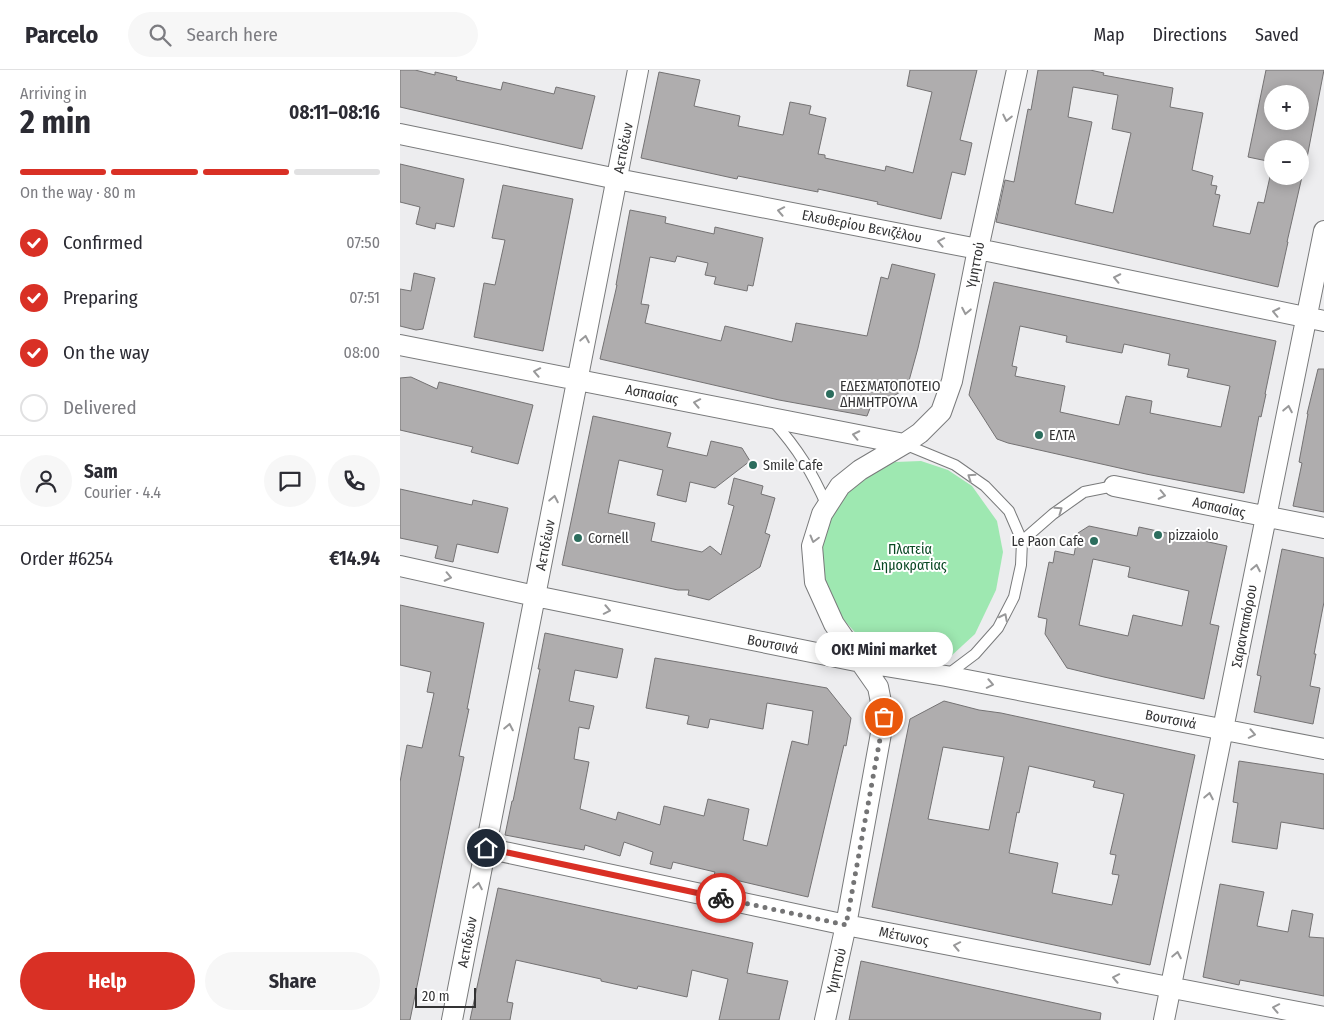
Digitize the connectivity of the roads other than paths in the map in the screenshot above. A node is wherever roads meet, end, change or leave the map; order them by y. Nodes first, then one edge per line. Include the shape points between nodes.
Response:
1 (638, 70) edge
2 (1017, 70) edge
3 (400, 134) edge
4 (617, 179) junction
5 (1324, 231) edge
6 (978, 249) junction
7 (1315, 320) edge
8 (400, 345) edge
9 (577, 380) junction
10 (769, 417) junction
11 (904, 444) junction
12 (1114, 486) joint
13 (827, 506) junction
14 (1266, 517) junction
15 (1324, 528) edge
16 (1022, 542) junction
17 (400, 566) edge
18 (535, 596) junction
19 (861, 662) junction
20 (946, 676) junction
21 (1223, 729) junction
22 (1324, 749) edge
23 (486, 848) junction
24 (846, 925) junction
25 (1170, 988) junction
26 (1324, 1017) edge
27 (452, 1020) edge
28 (825, 1020) edge
29 (1164, 1020) edge

1 - 4 street, Αετιδέων
2 -> 6 street, Υμηττού
3 - 4 street, Ελευθερίου Βενιζέλου
6 -> 4 street, Ελευθερίου Βενιζέλου
9 -> 4 street, Αετιδέων
5 - 7 street, Σαρανταπόρου
7 -> 6 street, Ελευθερίου Βενιζέλου
6 -> 11 street, Υμηττού via 952,381 941,412
14 -> 7 street, Σαρανταπόρου
9 -> 8 street, Ασπασίας
10 -> 9 street, Ασπασίας
18 -> 9 street, Αετιδέων
11 -> 10 street, Ασπασίας
10 - 13 lane via 802,457
11 - 13 street, Υμηττού via 840,486
16 -> 11 lane via 1009,511 985,486 955,465
12 -> 14 street, Ασπασίας
16 -> 12 lane via 1084,492
13 -> 19 street, Υμηττού via 812,546 815,582 834,624
14 - 15 street, Ασπασίας
21 -> 14 street, Σαρανταπόρου
20 -> 16 lane via 975,654 998,628 1014,597
17 -> 18 street, Βουτσινά
18 -> 19 street, Βουτσινά
23 -> 18 street, Αετιδέων
19 - 20 street, Βουτσινά
19 - 24 street, Υμηττού via 878,687 884,717
20 -> 21 street, Βουτσινά
21 -> 22 street, Βουτσινά
25 -> 21 street, Σαρανταπόρου
23 - 24 street, Μέτωνος
27 -> 23 street, Αετιδέων
25 -> 24 street, Μέτωνος
24 - 28 street, Υμηττού
26 -> 25 street, Μέτωνος
25 - 29 street, Σαρανταπόρου

